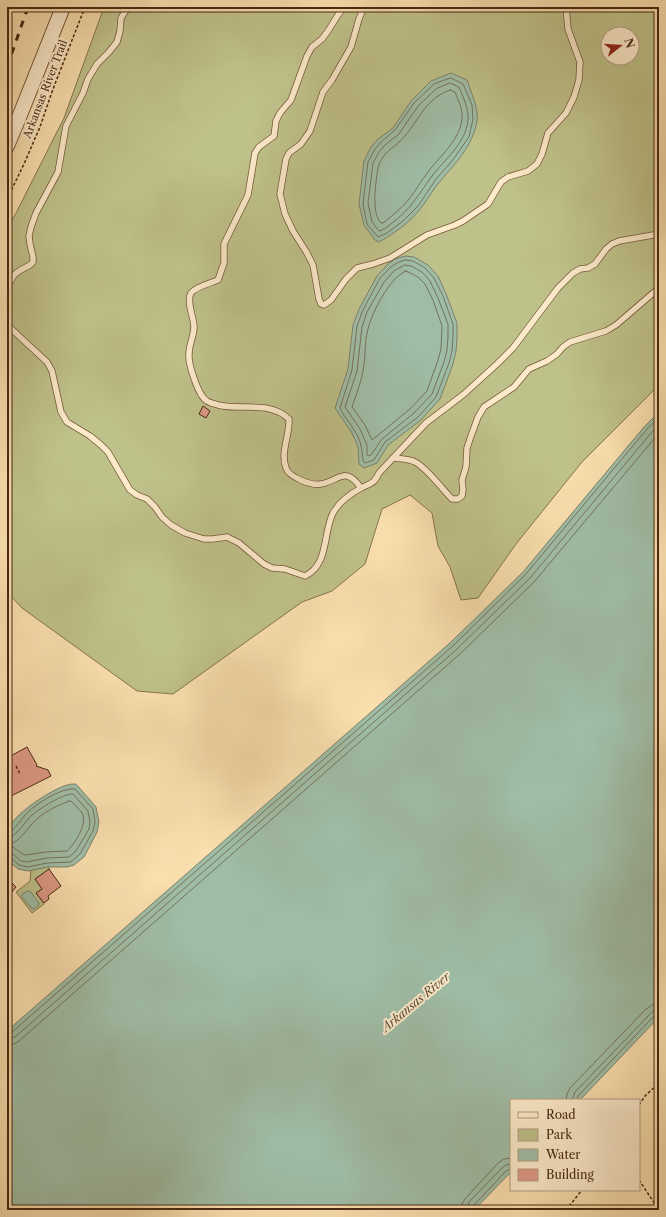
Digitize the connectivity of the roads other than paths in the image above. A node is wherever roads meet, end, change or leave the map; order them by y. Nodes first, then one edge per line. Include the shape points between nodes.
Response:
1 (63, 7) edge
2 (128, 7) edge
3 (344, 7) edge
4 (364, 7) edge
5 (566, 7) edge
6 (7, 146) edge
7 (659, 234) edge
8 (7, 287) edge
9 (659, 288) edge
10 (7, 325) edge
11 (393, 458) junction
12 (361, 488) junction

1 - 6 street
2 - 8 lane via 121,18 117,42 97,64 66,126 58,172 36,213 30,231 32,262 14,275
3 - 12 lane via 307,56 291,100 276,121 274,136 255,153 248,195 224,244 224,263 218,280 196,288 191,294 189,300 194,326 188,354 199,392 207,402 226,407 269,408 289,419 284,461 286,469 293,477 319,485 345,476
4 - 5 lane via 351,47 323,92 310,131 286,159 280,194 285,214 307,253 319,299 324,305 357,268 390,258 427,235 463,221 488,204 501,182 528,171 537,164 548,133 566,113 579,80 580,62 568,29
7 - 11 lane via 618,241 606,250 595,264 573,273 497,364 426,423
9 - 11 lane via 606,331 570,342 547,361 529,370 514,387 484,407 467,448 462,496 458,499 452,499 417,463
10 - 12 lane via 47,362 52,371 61,412 67,422 90,436 108,452 130,490 147,499 170,525 185,533 204,539 227,537 264,564 305,576 310,574 319,562 333,513 340,502
11 - 12 lane via 376,480

